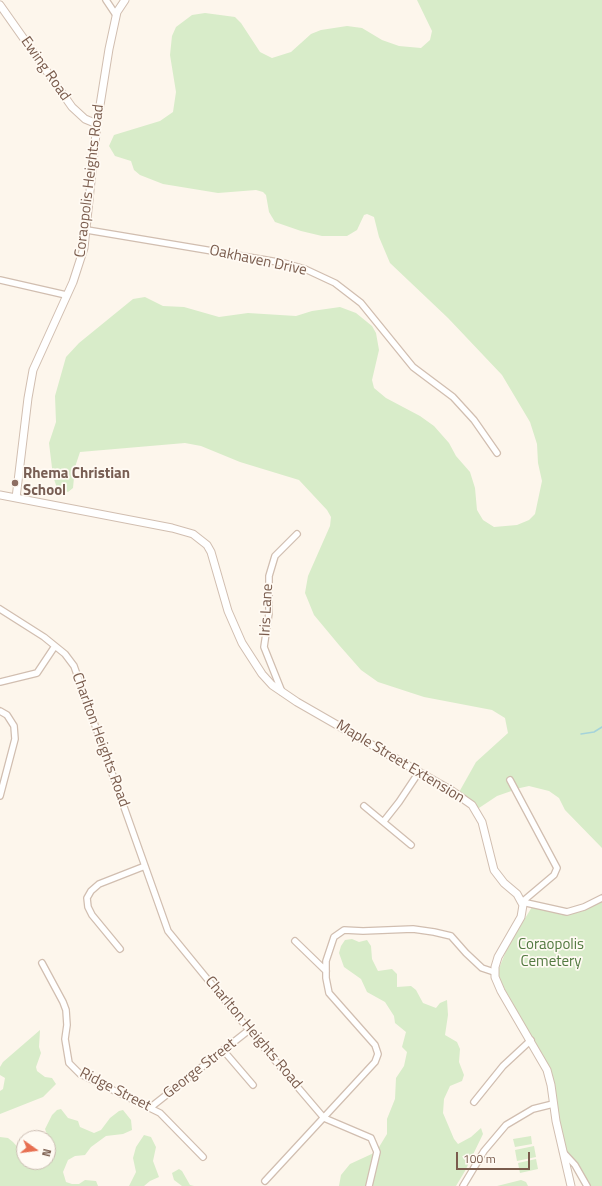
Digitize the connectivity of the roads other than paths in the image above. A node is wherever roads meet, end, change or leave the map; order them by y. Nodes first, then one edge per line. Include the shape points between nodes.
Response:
1 (106, 0) edge
2 (125, 0) edge
3 (0, 4) edge
4 (116, 15) junction
5 (97, 124) junction
6 (87, 230) junction
7 (0, 280) edge
8 (66, 295) junction
9 (497, 453) dead end
10 (0, 495) edge
11 (16, 498) junction
12 (297, 534) dead end
13 (0, 609) edge
14 (55, 646) junction
15 (0, 682) edge
16 (282, 693) junction
17 (0, 711) edge
18 (418, 772) junction
19 (510, 780) dead end
20 (0, 796) edge
21 (364, 806) dead end
22 (384, 820) junction
23 (411, 845) dead end
24 (145, 866) junction
25 (602, 898) edge
26 (522, 902) junction
27 (295, 941) dead end
28 (120, 949) dead end
29 (42, 963) dead end
30 (326, 971) junction
31 (494, 972) junction
32 (249, 1030) junction
33 (531, 1040) junction
34 (224, 1050) junction
35 (253, 1085) dead end
36 (474, 1102) dead end
37 (553, 1104) junction
38 (151, 1108) junction
39 (324, 1118) junction
40 (563, 1152) junction
41 (203, 1157) dead end
42 (265, 1181) dead end
43 (370, 1186) edge
44 (463, 1186) edge
45 (571, 1186) edge
46 (587, 1186) edge

1 - 4 street
2 - 4 street, Coraopolis Heights Road via 120,4
3 - 5 street, Ewing Road via 72,107 85,119
4 - 5 street, Coraopolis Heights Road
5 - 6 street, Coraopolis Heights Road
6 - 8 street, Coraopolis Heights Road via 79,266
6 - 9 street, Oakhaven Drive via 284,263 305,269 336,284 361,303 413,367 453,397 474,420
7 - 8 street
8 - 11 street, Coraopolis Heights Road via 33,370
10 - 11 street, Maple Street Extension
11 - 16 street, Maple Street Extension via 185,531 201,539 213,558 228,610 242,643 267,680
12 - 16 street, Iris Lane via 275,556 269,576 269,613 264,647
13 - 14 street, Charlton Heights Road
14 - 15 street via 37,673
14 - 24 street, Charlton Heights Road via 74,666
16 - 18 street, Maple Street Extension
17 - 20 street via 14,726 15,739
18 - 22 street
18 - 26 street, Maple Street Extension via 452,790 472,805 482,822 494,870
19 - 26 street via 557,868 554,875
21 - 22 street
22 - 23 street
24 - 28 street via 99,884 87,898 92,915
24 - 32 street, Charlton Heights Road via 168,931
25 - 26 street via 567,912
26 - 31 street via 521,917 501,952
27 - 30 street
29 - 38 street, Ridge Street via 64,1002 68,1063 80,1074
30 - 31 street via 326,961 334,937 344,930 413,929 451,936 482,968
30 - 39 street via 329,993 375,1045 378,1054 375,1062
31 - 33 street via 501,991
32 - 34 street, George Street
32 - 39 street, Charlton Heights Road
33 - 36 street via 503,1066
33 - 37 street via 549,1075
34 - 35 street
34 - 38 street, George Street
37 - 40 street
37 - 44 street via 534,1110 506,1125 484,1151
38 - 41 street, Ridge Street via 160,1113
39 - 42 street
39 - 43 street via 370,1138 377,1152
40 - 45 street
40 - 46 street via 575,1164

